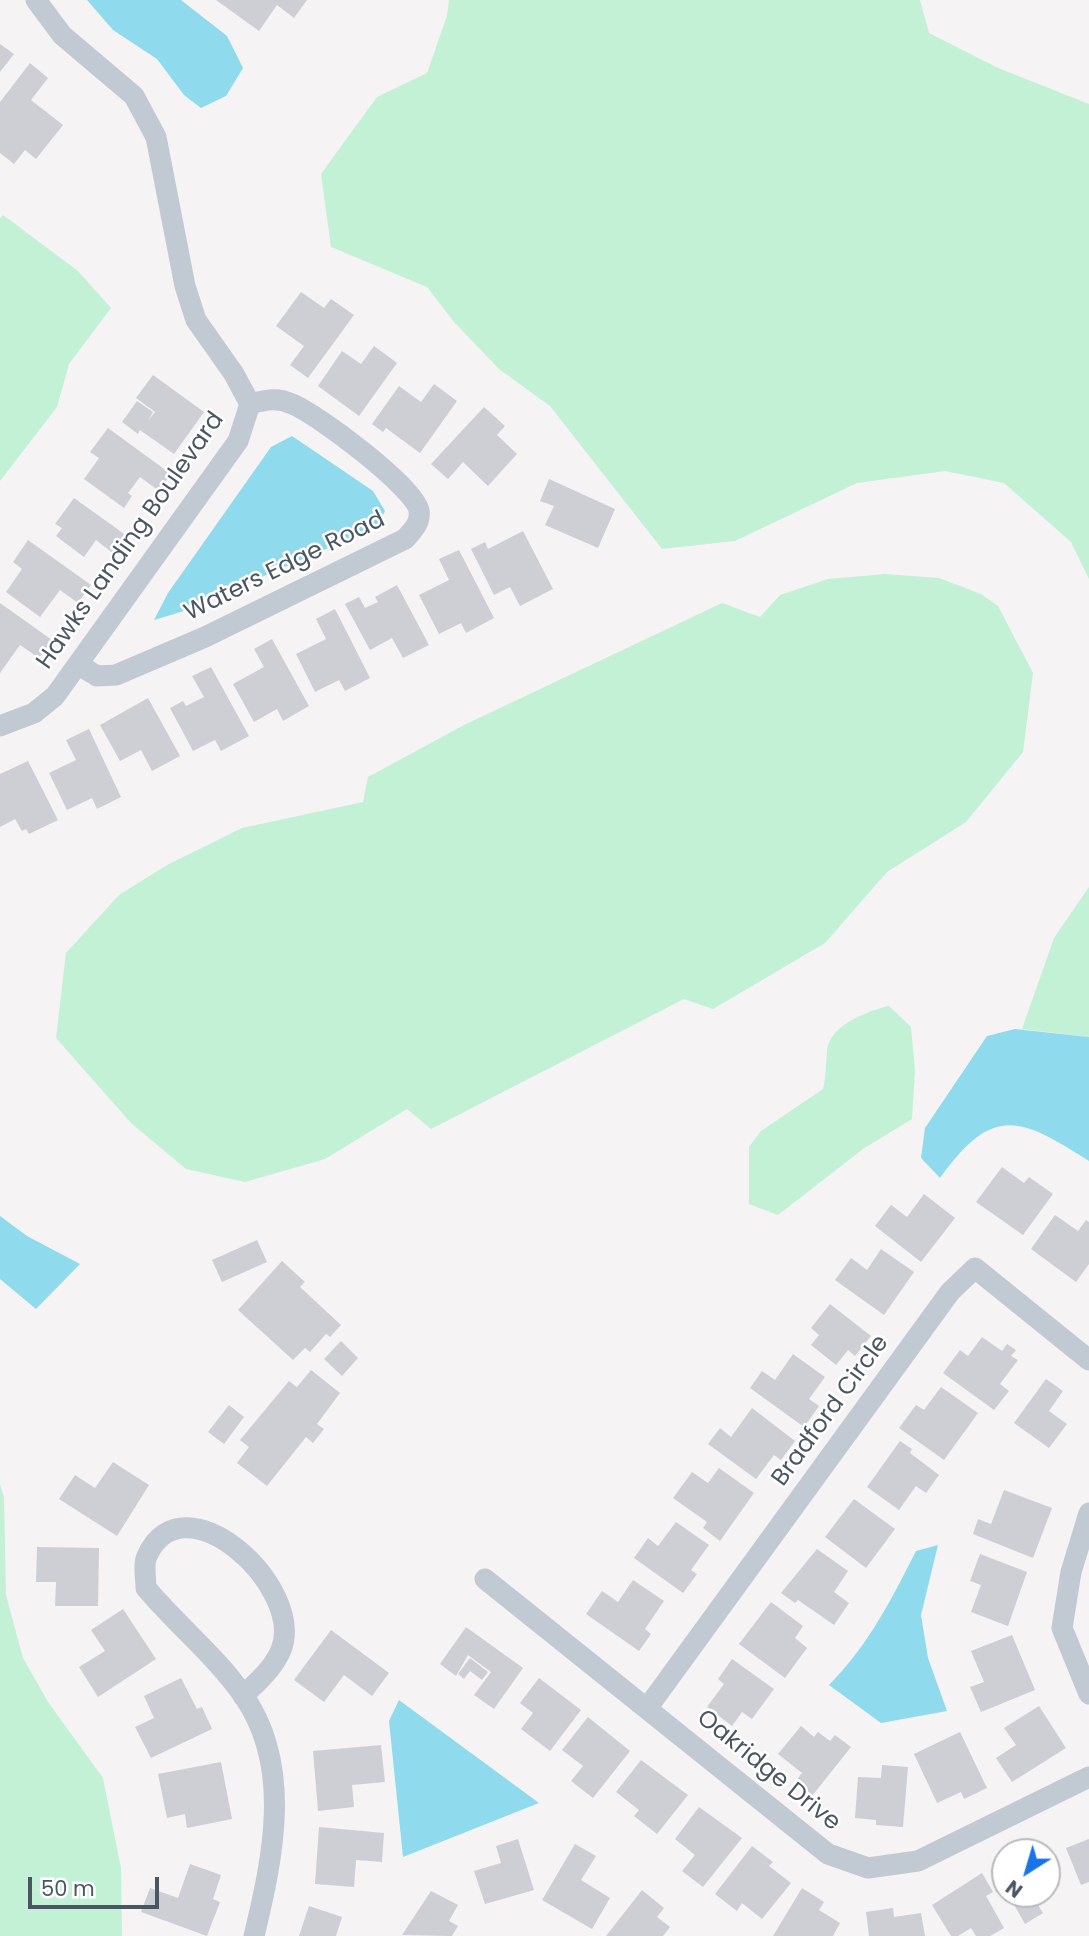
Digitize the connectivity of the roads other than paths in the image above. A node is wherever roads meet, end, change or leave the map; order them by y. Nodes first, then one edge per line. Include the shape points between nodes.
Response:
1 (36, 0) edge
2 (250, 404) junction
3 (79, 665) junction
4 (0, 726) edge
5 (1089, 1360) edge
6 (1089, 1513) edge
7 (485, 1579) dead end
8 (1089, 1694) edge
9 (243, 1696) junction
10 (648, 1707) junction
11 (1089, 1777) edge
12 (254, 1936) edge

1 - 2 street, Hawks Landing Boulevard via 62,35 134,96 156,137 196,320
2 - 3 street, Hawks Landing Boulevard via 238,441
2 - 3 street, Waters Edge Road via 271,398 294,404 393,476 419,512 415,527 405,539 116,675 97,676
3 - 4 street, Hawks Landing Boulevard via 55,696 34,713
5 - 10 street, Bradford Circle via 975,1268 950,1292
6 - 8 street via 1070,1572 1062,1628
7 - 10 street, Oakridge Drive
9 - 9 street via 270,1669 282,1648 280,1607 271,1584 207,1529 184,1525 164,1532 145,1558 146,1588
9 - 12 street via 266,1738 276,1814
10 - 11 street, Oakridge Drive via 828,1854 868,1868 918,1861

